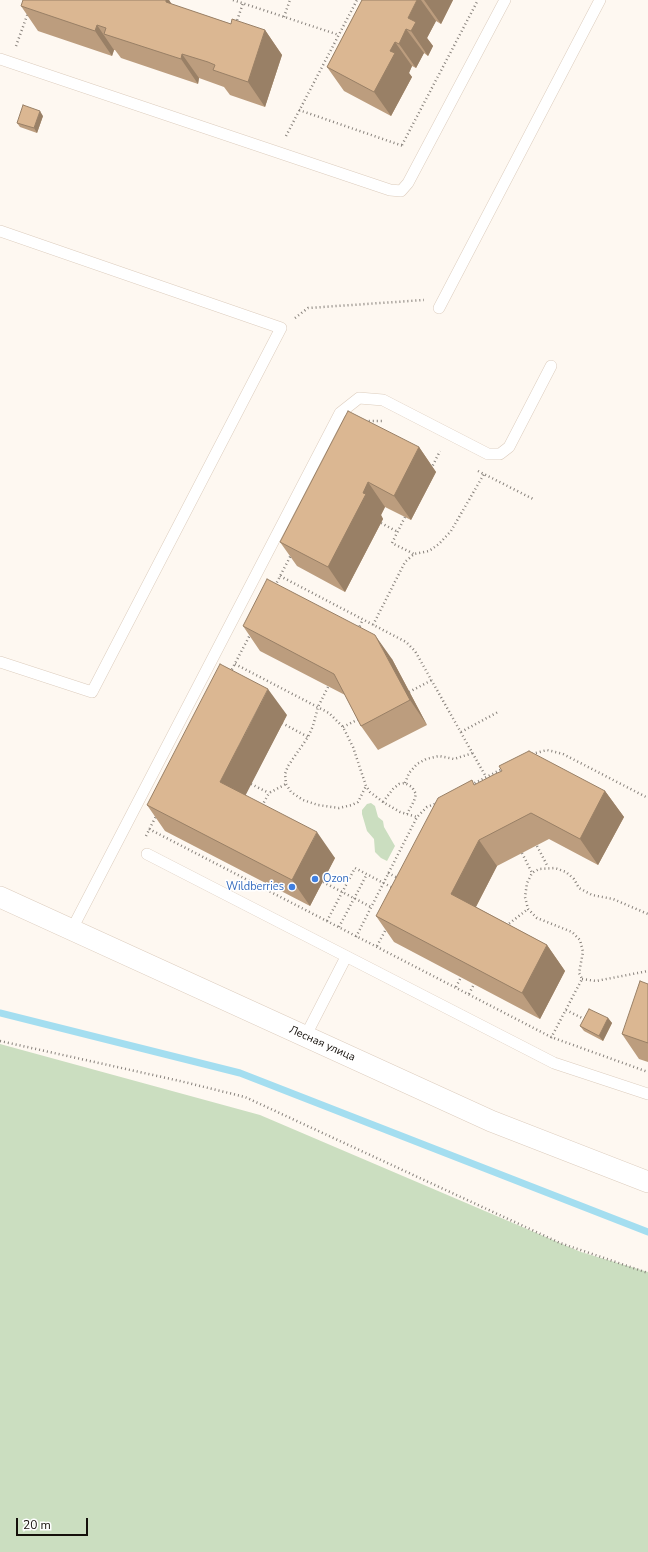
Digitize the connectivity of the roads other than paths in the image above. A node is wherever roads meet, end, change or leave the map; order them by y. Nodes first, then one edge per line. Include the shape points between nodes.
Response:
1 (505, 0) edge
2 (600, 0) edge
3 (0, 58) edge
4 (0, 231) edge
5 (441, 305) road end
6 (551, 366) dead end
7 (0, 662) edge
8 (147, 854) road end
9 (0, 897) edge
10 (72, 929) junction
11 (346, 957) junction
12 (305, 1037) junction
13 (648, 1094) edge
14 (648, 1182) edge

1 - 3 lane via 408,183 401,191 390,190
2 - 5 lane
4 - 7 lane via 281,328 92,692
6 - 10 lane via 509,447 500,454 488,454 383,400 359,398 340,413
8 - 11 lane
9 - 10 street, Лесная улица
10 - 12 street, Лесная улица
11 - 12 lane
11 - 13 lane via 554,1063
12 - 14 street, Лесная улица via 492,1121

